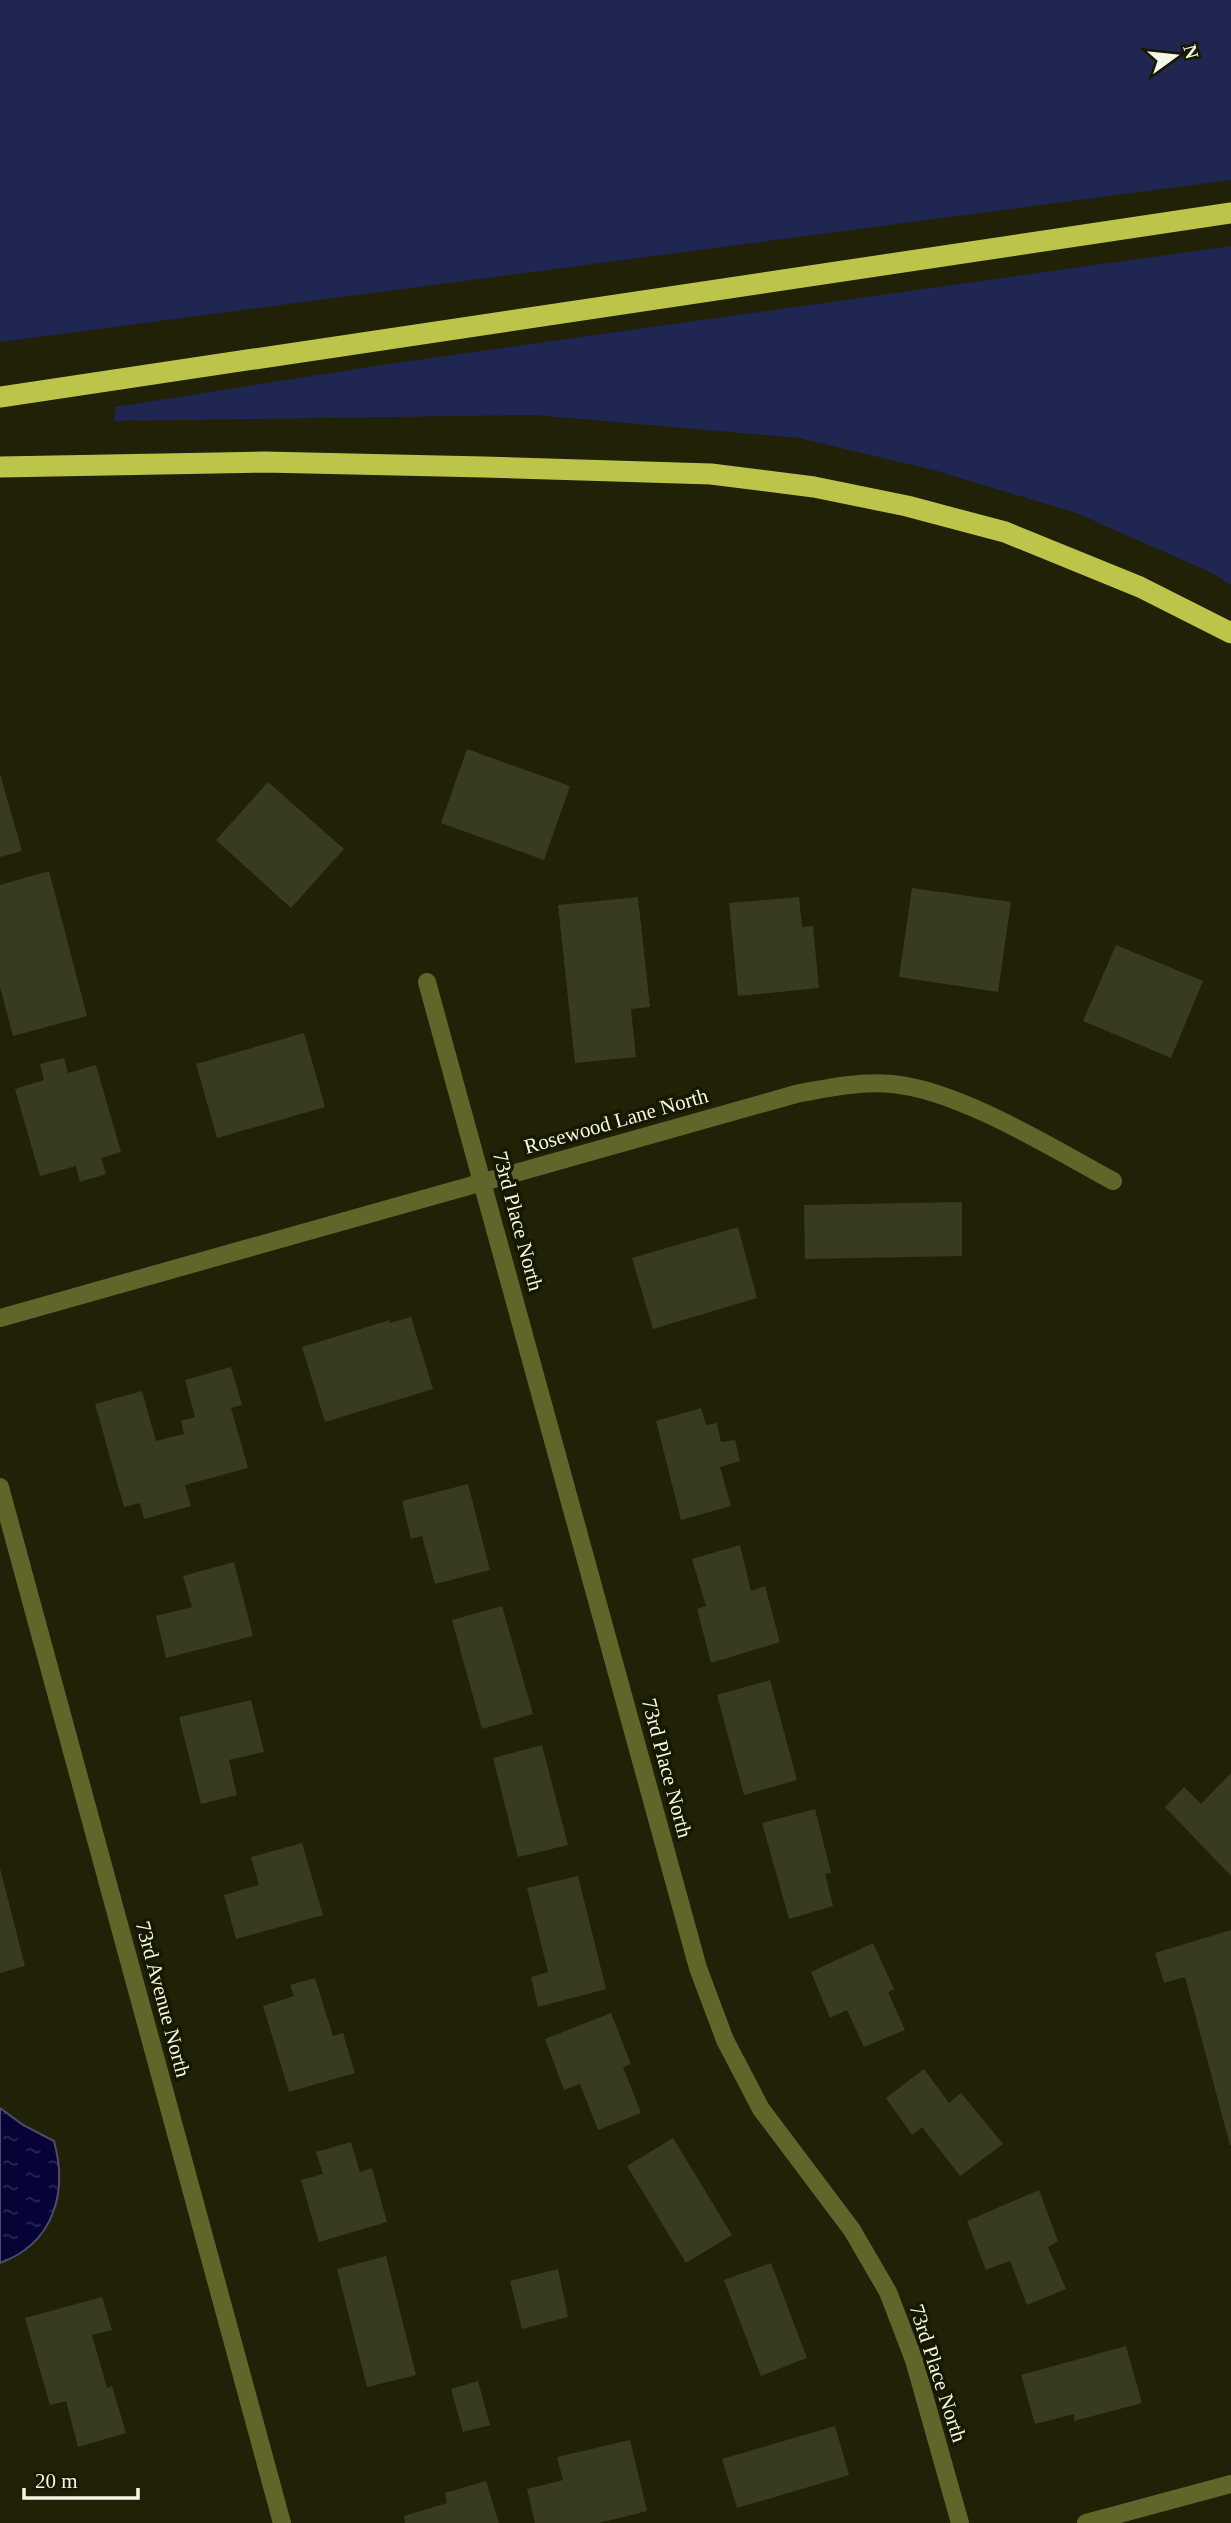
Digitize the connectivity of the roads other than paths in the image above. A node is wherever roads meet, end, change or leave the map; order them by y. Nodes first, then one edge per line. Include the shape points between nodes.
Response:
1 (1231, 213) edge
2 (0, 397) edge
3 (0, 467) edge
4 (1231, 634) edge
5 (428, 982) dead end
6 (1113, 1181) dead end
7 (484, 1182) junction
8 (0, 1318) edge
9 (0, 1488) edge
10 (1231, 2484) edge
11 (282, 2523) edge
12 (960, 2523) edge
13 (1086, 2523) edge

1 - 2 highway
3 - 4 highway via 264,462 484,467 711,474 814,487 1006,531 1140,587
5 - 7 street, 73rd Place North
6 - 7 street, Rosewood Lane North via 940,1093 892,1084 844,1085 796,1094
7 - 8 street, Rosewood Lane North
7 - 12 street, 73rd Place North via 698,1968 725,2040 761,2109 852,2230 888,2292 914,2360
9 - 11 street, 73rd Avenue North
10 - 13 street

